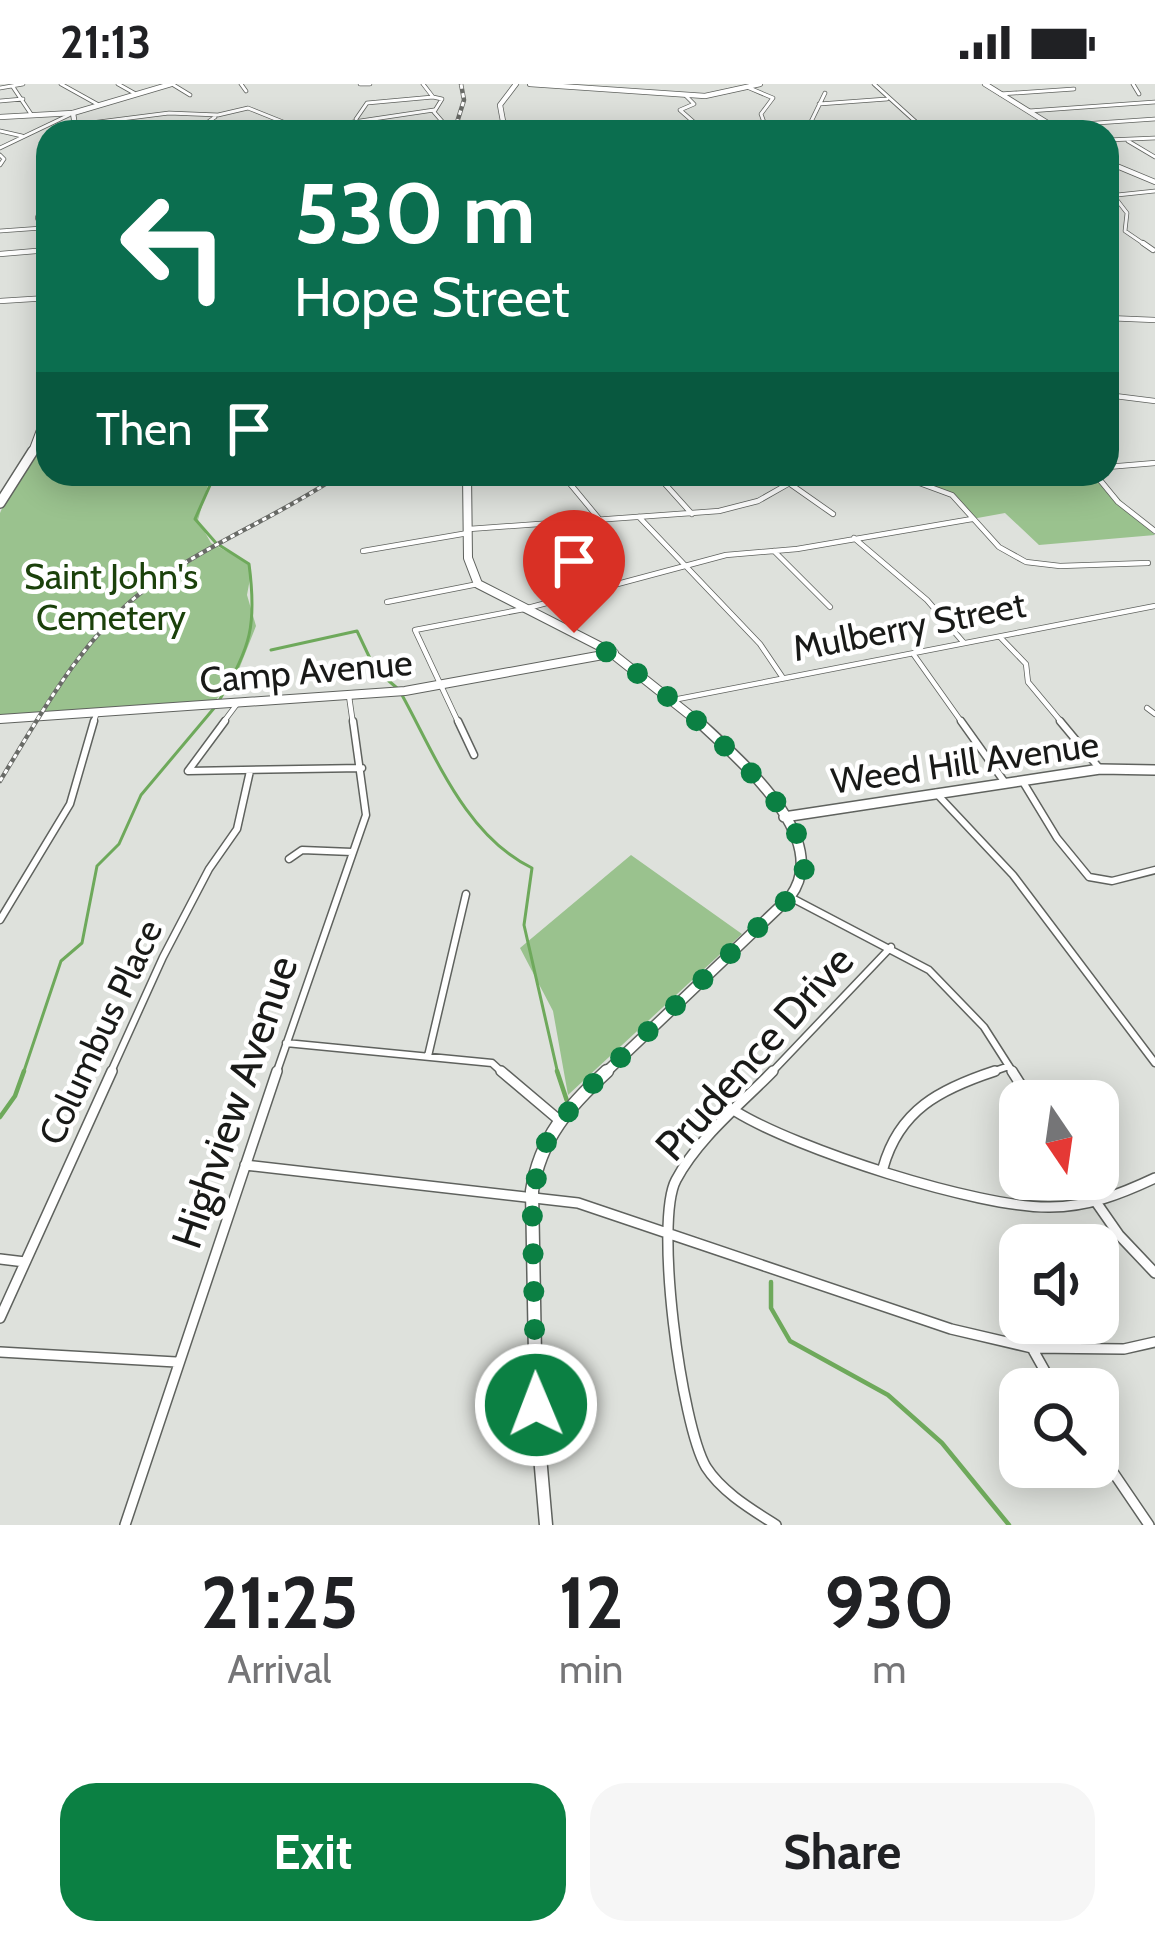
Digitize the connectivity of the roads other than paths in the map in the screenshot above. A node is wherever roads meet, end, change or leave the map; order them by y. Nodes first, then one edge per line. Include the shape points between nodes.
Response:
1 (23, 84) edge
2 (62, 84) edge
3 (118, 84) edge
4 (172, 84) edge
5 (241, 84) edge
6 (360, 84) edge
7 (370, 84) edge
8 (423, 84) edge
9 (516, 84) edge
10 (530, 84) edge
11 (627, 84) edge
12 (658, 84) edge
13 (726, 84) edge
14 (760, 84) edge
15 (874, 84) edge
16 (985, 84) edge
17 (1133, 84) edge
18 (577, 86) edge
19 (14, 87) edge
20 (0, 88) edge
21 (747, 88) junction
22 (1074, 89) dead end
23 (246, 91) dead end
24 (735, 91) junction
25 (631, 92) junction
26 (134, 93) junction
27 (825, 93) dead end
28 (662, 94) junction
29 (1000, 94) junction
30 (1138, 94) dead end
31 (190, 95) dead end
32 (686, 96) junction
33 (434, 98) junction
34 (23, 99) junction
35 (888, 99) junction
36 (0, 101) edge
37 (1155, 102) edge
38 (97, 104) junction
39 (819, 104) junction
40 (434, 110) junction
41 (1029, 111) junction
42 (73, 113) junction
43 (31, 114) junction
44 (218, 116) junction
45 (0, 117) edge
46 (356, 119) junction
47 (1155, 119) edge
48 (57, 120) edge
49 (74, 120) edge
50 (126, 120) edge
51 (212, 120) edge
52 (269, 120) edge
53 (353, 120) edge
54 (442, 120) edge
55 (503, 120) edge
56 (692, 120) edge
57 (764, 120) edge
58 (812, 120) edge
59 (913, 120) edge
60 (1043, 120) edge
61 (1119, 121) edge
62 (36, 130) edge
63 (0, 131) edge
64 (22, 136) junction
65 (1155, 138) edge
66 (1119, 139) edge
67 (1124, 139) junction
68 (0, 148) edge
69 (0, 155) edge
70 (1155, 157) edge
71 (0, 165) edge
72 (1119, 168) edge
73 (1155, 187) edge
74 (1119, 194) edge
75 (1119, 201) edge
76 (36, 228) edge
77 (0, 231) edge
78 (36, 249) edge
79 (1153, 250) edge
80 (0, 254) edge
81 (36, 299) edge
82 (0, 301) edge
83 (1119, 318) edge
84 (1155, 320) edge
85 (1119, 396) edge
86 (1155, 400) edge
87 (36, 447) edge
88 (1155, 463) edge
89 (1119, 466) edge
90 (467, 486) edge
91 (572, 486) edge
92 (667, 486) edge
93 (784, 486) edge
94 (791, 486) edge
95 (928, 486) edge
96 (1105, 486) edge
97 (0, 502) edge
98 (692, 514) junction
99 (833, 514) dead end
100 (638, 517) junction
101 (972, 519) junction
102 (600, 520) junction
103 (469, 531) junction
104 (1155, 531) edge
105 (854, 538) junction
106 (363, 551) dead end
107 (774, 551) junction
108 (1148, 563) dead end
109 (685, 567) junction
110 (478, 584) junction
111 (387, 602) dead end
112 (1155, 606) edge
113 (830, 607) dead end
114 (524, 609) junction
115 (1000, 637) junction
116 (965, 644) junction
117 (614, 653) junction
118 (913, 654) junction
119 (783, 678) junction
120 (441, 686) junction
121 (349, 696) junction
122 (673, 700) junction
123 (237, 704) junction
124 (1147, 708) dead end
125 (97, 712) junction
126 (1155, 715) edge
127 (0, 719) edge
128 (474, 755) dead end
129 (362, 768) junction
130 (1100, 769) junction
131 (1155, 770) edge
132 (250, 772) junction
133 (1023, 782) junction
134 (1006, 784) junction
135 (936, 794) junction
136 (784, 817) junction
137 (352, 852) junction
138 (290, 859) dead end
139 (1155, 870) edge
140 (466, 894) dead end
141 (790, 897) junction
142 (0, 920) edge
143 (891, 947) junction
144 (286, 1043) junction
145 (428, 1056) junction
146 (1155, 1063) edge
147 (1009, 1066) junction
148 (1018, 1080) edge
149 (735, 1111) junction
150 (560, 1120) junction
151 (245, 1165) junction
152 (883, 1168) junction
153 (1155, 1178) edge
154 (532, 1197) junction
155 (1093, 1200) edge
156 (1096, 1205) junction
157 (669, 1230) junction
158 (0, 1259) edge
159 (25, 1262) junction
160 (1155, 1273) edge
161 (0, 1318) edge
162 (1155, 1342) edge
163 (1032, 1348) junction
164 (0, 1352) edge
165 (176, 1362) junction
166 (1043, 1368) edge
167 (1119, 1481) edge
168 (124, 1525) edge
169 (546, 1525) edge
170 (776, 1525) edge
171 (1149, 1525) edge

1 - 19 street
2 - 38 street
3 - 26 street
4 - 26 main road
4 - 31 street
5 - 23 street
6 - 7 street
8 - 33 street
9 - 55 main road via 500,103
10 - 18 main road
11 - 25 street
12 - 28 street
13 - 24 street
14 - 21 main road
15 - 35 street
16 - 29 main road
17 - 30 street
18 - 25 main road
19 - 20 street
19 - 34 street
21 - 24 main road
21 - 57 street via 773,98
22 - 29 street
24 - 32 main road
25 - 28 main road
26 - 38 main road
27 - 39 street
28 - 32 main road
29 - 41 main road
32 - 56 street via 694,104 680,110
33 - 40 street via 442,100
33 - 46 street via 367,103
34 - 36 street
34 - 43 street
35 - 39 street
35 - 59 street
37 - 41 street
38 - 42 main road
39 - 58 street
40 - 46 street
40 - 54 street
41 - 60 main road
42 - 43 main road
42 - 48 street
42 - 49 main road
43 - 45 main road
44 - 50 street
44 - 51 street
44 - 52 street via 248,108
46 - 53 street
47 - 61 street
62 - 64 street
63 - 64 street
64 - 68 street
65 - 67 street
66 - 67 street
67 - 70 street
69 - 71 street
72 - 73 main road
73 - 74 street
75 - 79 street via 1125,231
76 - 77 street
78 - 80 street
81 - 82 street
83 - 84 street
85 - 86 street
87 - 97 main road
88 - 89 street
90 - 103 main road
91 - 102 street
92 - 98 street
93 - 98 street via 745,506
94 - 99 street
95 - 101 street via 952,495
96 - 104 street
98 - 100 street
100 - 102 street
100 - 109 street
101 - 105 street
101 - 108 street via 999,547 1036,564
102 - 103 street
103 - 106 street
103 - 110 main road via 466,563
105 - 107 street
105 - 116 street
107 - 109 street
107 - 113 street
109 - 114 street
109 - 119 street
110 - 111 street
110 - 114 main road
112 - 115 street, Mulberry Street
114 - 117 main road
114 - 120 street via 415,630
115 - 116 street, Mulberry Street
115 - 130 street
116 - 118 street, Mulberry Street
117 - 120 main road, Camp Avenue
117 - 122 main road
118 - 119 street, Mulberry Street
118 - 134 street
119 - 122 street, Mulberry Street
120 - 121 main road, Camp Avenue
120 - 128 street
121 - 123 main road, Camp Avenue
121 - 129 street, Highview Avenue
122 - 136 main road
123 - 125 main road, Camp Avenue
123 - 132 street via 188,771
124 - 126 street
125 - 127 main road, Camp Avenue
125 - 142 street via 70,804
129 - 132 street
129 - 137 street, Highview Avenue via 367,809
130 - 131 main road, Weed Hill Avenue
130 - 133 main road, Weed Hill Avenue
132 - 159 street, Columbus Place via 237,830 163,957
133 - 134 main road, Weed Hill Avenue
133 - 139 street via 1088,878
134 - 135 main road, Weed Hill Avenue
135 - 136 main road, Weed Hill Avenue
135 - 146 street via 1028,893
136 - 141 main road via 805,862
137 - 138 street via 302,850
137 - 144 street, Highview Avenue
140 - 145 street
141 - 143 street
141 - 150 main road
143 - 147 street via 956,997
143 - 149 street, Prudence Drive
144 - 145 street
144 - 151 street, Highview Avenue
145 - 150 street via 492,1063
147 - 148 street
147 - 152 street via 946,1087 914,1108
149 - 152 street via 776,1134
149 - 157 street, Prudence Drive via 674,1183
150 - 154 main road via 541,1154
151 - 154 street
151 - 165 street, Highview Avenue
152 - 156 street via 1004,1204
153 - 156 street
154 - 157 street
154 - 169 main road
155 - 156 street
156 - 160 street
157 - 163 street via 951,1329
157 - 170 street, Prudence Drive via 686,1404 698,1448 720,1484
158 - 159 street
159 - 161 street, Columbus Place
162 - 163 street
163 - 166 street
164 - 165 street
165 - 168 street, Highview Avenue
167 - 171 street

